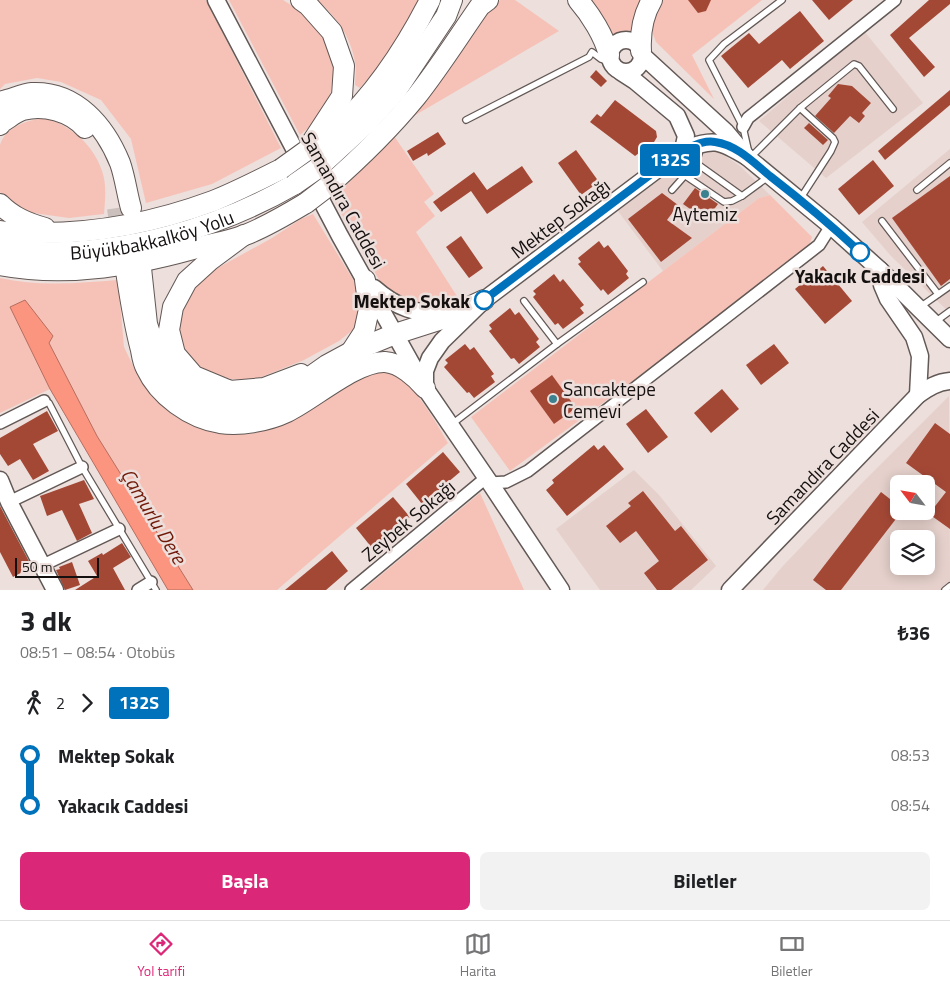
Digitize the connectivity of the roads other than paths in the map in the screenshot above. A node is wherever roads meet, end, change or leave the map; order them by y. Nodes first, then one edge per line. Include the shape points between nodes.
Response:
1 (216, 0) edge
2 (302, 0) edge
3 (430, 0) edge
4 (452, 0) edge
5 (469, 0) edge
6 (488, 0) edge
7 (578, 0) edge
8 (652, 0) edge
9 (782, 0) edge
10 (895, 0) edge
11 (641, 53) junction
12 (613, 62) junction
13 (416, 96) junction
14 (0, 104) edge
15 (800, 108) junction
16 (893, 109) dead end
17 (466, 120) dead end
18 (0, 125) edge
19 (743, 127) junction
20 (702, 142) junction
21 (683, 150) junction
22 (306, 152) junction
23 (748, 158) junction
24 (666, 163) junction
25 (696, 163) junction
26 (950, 163) edge
27 (685, 176) junction
28 (770, 176) junction
29 (672, 190) dead end
30 (917, 190) dead end
31 (742, 196) junction
32 (800, 199) junction
33 (0, 204) edge
34 (882, 221) dead end
35 (831, 226) junction
36 (0, 231) edge
37 (64, 233) junction
38 (244, 235) junction
39 (0, 247) edge
40 (0, 265) edge
41 (880, 270) junction
42 (365, 280) junction
43 (643, 282) dead end
44 (950, 286) edge
45 (938, 294) junction
46 (484, 300) junction
47 (524, 301) dead end
48 (918, 308) junction
49 (950, 311) edge
50 (452, 315) junction
51 (944, 332) edge
52 (395, 334) junction
53 (557, 344) junction
54 (351, 352) junction
55 (327, 365) junction
56 (950, 382) edge
57 (426, 388) junction
58 (918, 395) junction
59 (44, 401) joint
60 (0, 422) edge
61 (451, 425) junction
62 (82, 467) junction
63 (0, 480) edge
64 (488, 480) junction
65 (9, 502) junction
66 (119, 529) junction
67 (41, 566) junction
68 (153, 586) edge
69 (950, 586) edge
70 (54, 590) edge
71 (138, 590) edge
72 (351, 590) edge
73 (561, 590) edge
74 (730, 590) edge
75 (945, 590) edge

1 - 42 main road, Samandıra Caddesi
2 - 22 highway via 332,32 344,66 342,96
3 - 22 highway via 387,72 366,98 336,130
4 - 39 highway, Büyükbakkalköy Yolu, bridge via 446,16 396,91 368,123 296,184 241,212 187,232 128,245 85,252 32,252
5 - 13 highway
6 - 13 highway via 480,6
7 - 12 highway via 588,12
8 - 11 highway via 645,11
9 - 19 lane via 724,44 709,60
10 - 19 street via 748,118
11 - 12 main road via 639,65 626,72
11 - 12 main road via 634,42 623,40 613,45
11 - 23 main road via 726,132
12 - 17 lane via 592,52 589,57
12 - 21 main road via 677,116 686,136
13 - 38 highway, bridge via 354,164 327,187 282,217
14 - 18 highway via 30,93 49,93 70,101 92,117 109,139 120,165 124,208 96,142 65,114 45,108 23,110
15 - 16 lane via 854,64
15 - 23 lane
15 - 32 lane via 835,142
19 - 23 lane
20 - 21 main road
20 - 23 main road via 726,145
20 - 25 lane
21 - 24 main road, Mektep Sokağı
22 - 37 highway, Büyükbakkalköy Yolu, bridge via 282,169 214,201 128,224
23 - 28 main road
24 - 27 lane
24 - 46 main road, Mektep Sokağı
25 - 27 lane
25 - 31 lane
26 - 30 lane
27 - 29 lane
27 - 31 lane via 724,202 732,202
28 - 31 lane
28 - 32 main road
32 - 35 main road
33 - 37 highway via 10,214 28,223
34 - 45 lane
35 - 41 main road
35 - 64 street via 819,245 528,471 506,482
36 - 37 highway, Büyükbakkalköy Yolu
38 - 40 highway via 132,264 25,270
38 - 55 highway via 187,281 173,306 169,330 175,354 194,376 230,391 264,388
41 - 48 main road
41 - 58 main road via 888,299 914,337 920,356
42 - 50 main road via 388,300 405,309 422,314
42 - 52 main road, Samandıra Caddesi
42 - 54 highway via 369,309 364,332
43 - 53 lane
44 - 45 lane
45 - 48 lane
46 - 50 highway
46 - 57 main road, Mektep Sokağı via 442,341 430,358 424,371
47 - 53 lane
48 - 51 main road
49 - 51 lane
50 - 52 highway
52 - 54 highway
52 - 57 main road, Samandıra Caddesi
53 - 61 lane
54 - 55 highway
55 - 57 highway via 280,398 258,406 228,408 201,398 180,386 159,361 133,270 134,326 146,368 161,390 193,413 220,422 261,421 287,412 364,365 385,362 406,370
56 - 58 main road, Samandıra Caddesi via 931,386
57 - 61 main road, Samandıra Caddesi
58 - 74 main road, Samandıra Caddesi
59 - 60 street
59 - 62 lane via 49,403
61 - 64 main road, Samandıra Caddesi
62 - 65 street
62 - 66 lane
63 - 65 main road
64 - 72 street, Zeybek Sokağı
64 - 73 main road, Samandıra Caddesi
65 - 67 main road
66 - 67 street
66 - 68 lane
67 - 70 main road
68 - 71 street
69 - 75 lane

